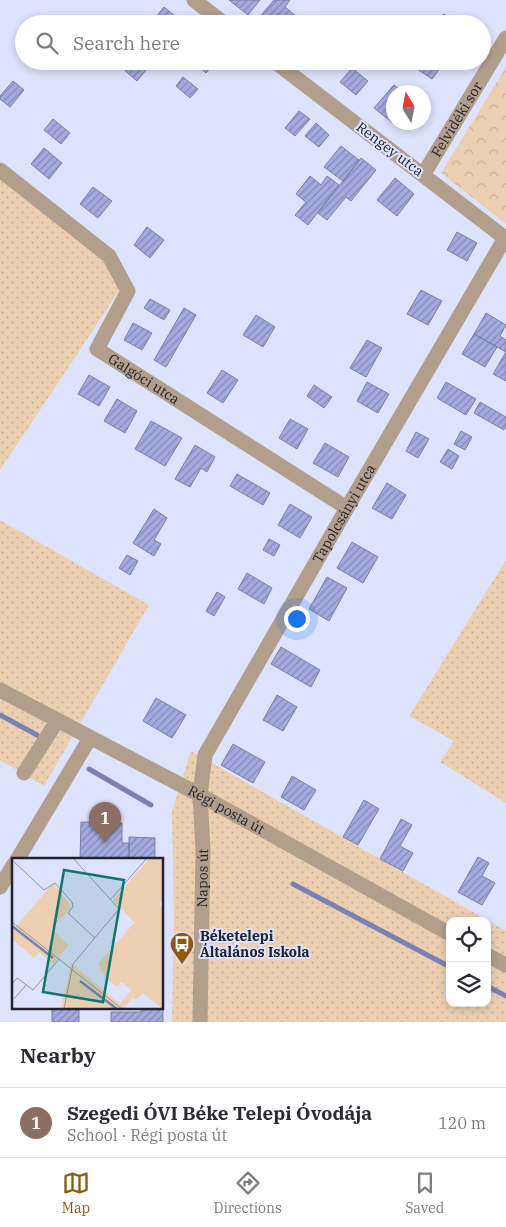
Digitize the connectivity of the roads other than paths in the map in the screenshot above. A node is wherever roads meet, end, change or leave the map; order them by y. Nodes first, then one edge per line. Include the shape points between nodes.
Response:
1 (194, 0) edge
2 (213, 15) edge
3 (506, 38) edge
4 (491, 63) edge
5 (286, 70) edge
6 (487, 70) edge
7 (0, 170) edge
8 (423, 175) junction
9 (505, 238) edge
10 (347, 508) junction
11 (0, 690) edge
12 (57, 721) junction
13 (90, 738) junction
14 (24, 773) dead end
15 (200, 795) junction
16 (17, 858) edge
17 (12, 867) edge
18 (0, 887) edge
19 (446, 932) edge
20 (491, 957) edge
21 (506, 965) edge
22 (200, 1022) edge

1 - 2 street
3 - 4 street, Felvidéki sor
5 - 8 street, Rengey utca
6 - 8 street, Felvidéki sor
7 - 10 street, Galgóci utca via 109,256 128,291 97,349
8 - 9 street, Rengey utca
9 - 10 street, Tapolcsányi utca
10 - 15 street, Tapolcsányi utca via 205,755
11 - 12 street, Régi posta út
12 - 13 street, Régi posta út
12 - 14 street
13 - 15 street, Régi posta út
13 - 16 street
15 - 19 street, Régi posta út
15 - 22 street, Napos út via 203,850
17 - 18 street
20 - 21 street

